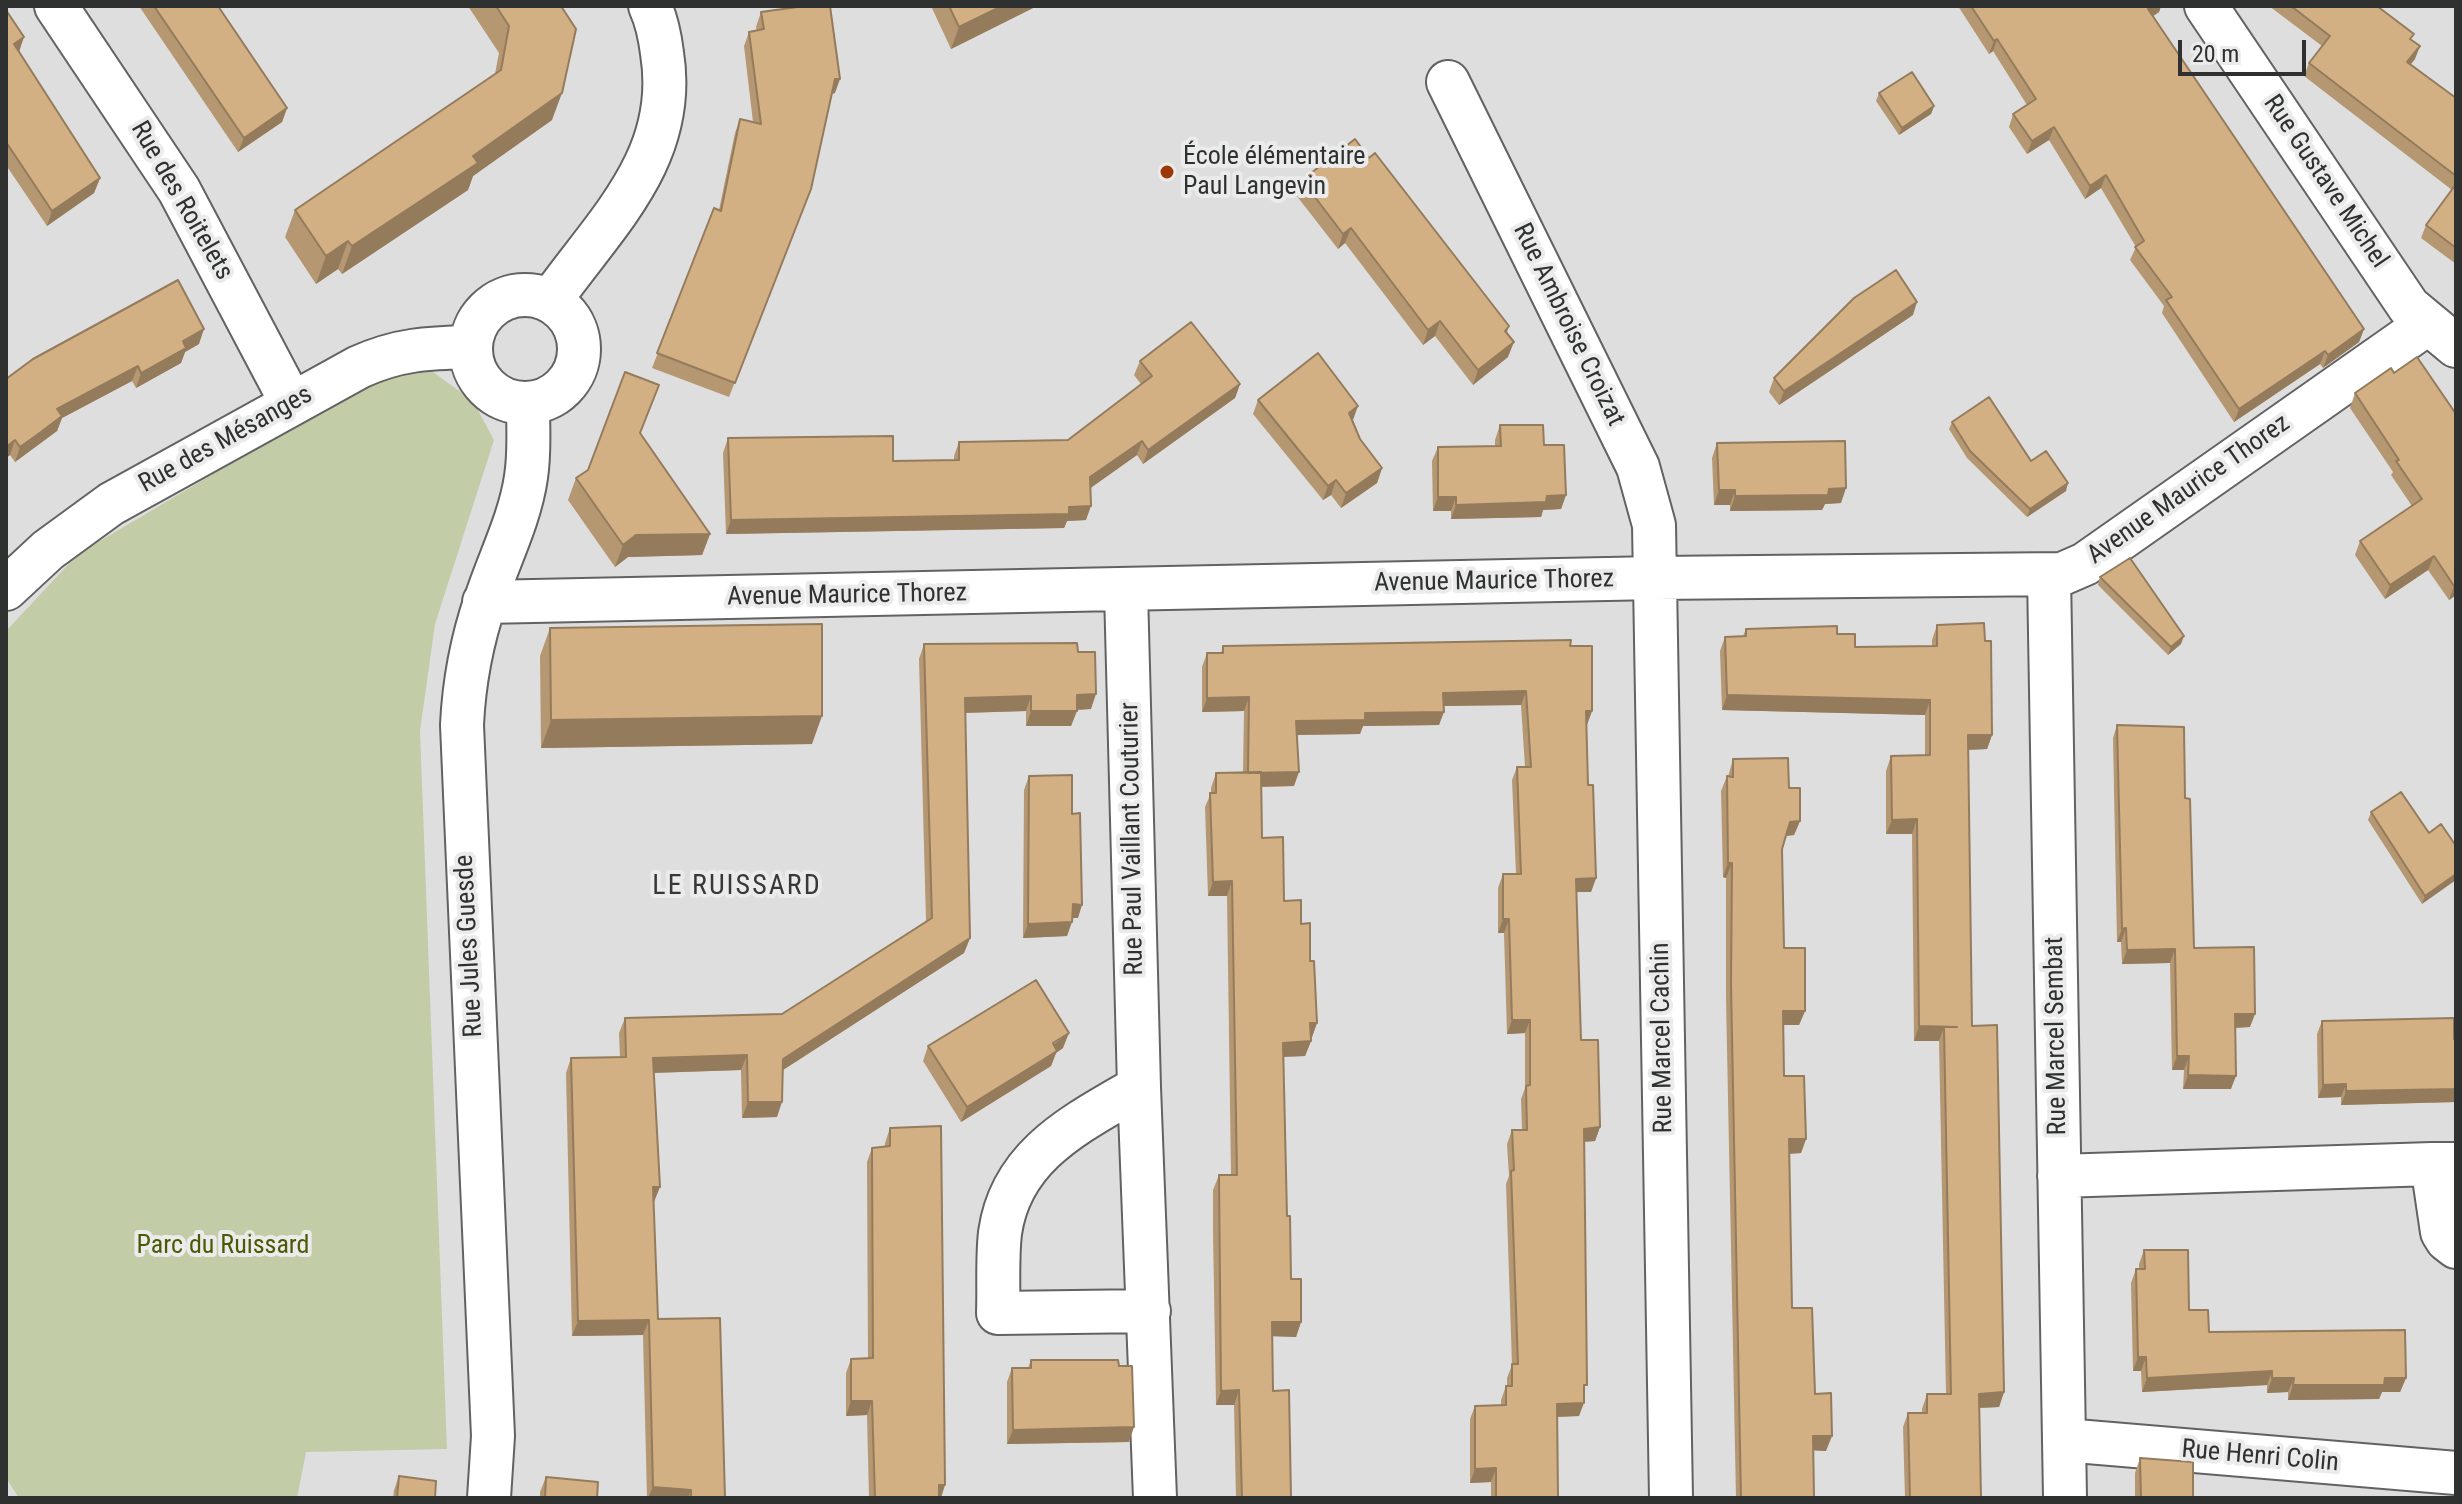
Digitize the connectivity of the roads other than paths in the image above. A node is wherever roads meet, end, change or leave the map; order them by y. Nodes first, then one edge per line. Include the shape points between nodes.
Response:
1 (56, 6) edge
2 (650, 6) edge
3 (2206, 6) edge
4 (1448, 82) dead end
5 (550, 301) junction
6 (2441, 335) edge
7 (471, 347) junction
8 (292, 404) junction
9 (528, 404) junction
10 (2049, 575) junction
11 (1656, 578) junction
12 (6, 589) edge
13 (1126, 591) junction
14 (484, 602) junction
15 (1139, 1087) junction
16 (2444, 1164) edge
17 (2059, 1176) junction
18 (2456, 1247) edge
19 (1149, 1311) junction
20 (2064, 1440) junction
21 (2456, 1473) edge
22 (489, 1498) edge
23 (1155, 1498) edge
24 (1671, 1498) edge
25 (2065, 1498) edge

1 - 8 street, Rue des Roitelets via 179,190
2 - 5 street via 664,64 661,128 624,200
3 - 6 street, Rue Gustave Michel via 2409,307
4 - 11 street, Rue Ambroise Croizat via 1638,467 1654,525
5 - 7 street via 526,295 495,304 478,323
5 - 9 street via 577,332 577,365 559,392
6 - 10 street, Avenue Maurice Thorez via 2085,564
7 - 8 street, Rue des Mésanges via 398,352
7 - 9 street via 475,371 490,391
8 - 12 street, Rue des Mésanges via 111,504
9 - 14 street, Rue Jules Guesde via 526,478
10 - 11 street, Avenue Maurice Thorez
10 - 17 street, Rue Marcel Sembat
11 - 13 street, Avenue Maurice Thorez
11 - 24 street, Rue Marcel Cachin
13 - 14 street, Avenue Maurice Thorez
13 - 15 street, Rue Paul Vaillant Couturier
14 - 22 street, Rue Jules Guesde via 465,685 462,744 493,1436
15 - 19 street, Rue Paul Vaillant Couturier
15 - 19 street via 1066,1130 1022,1175 1000,1233 998,1313
16 - 17 street
16 - 18 street via 2442,1232
17 - 20 street, Rue Marcel Sembat
19 - 23 street, Rue Paul Vaillant Couturier
20 - 21 street, Rue Henri Colin
20 - 25 street, Rue Marcel Sembat

